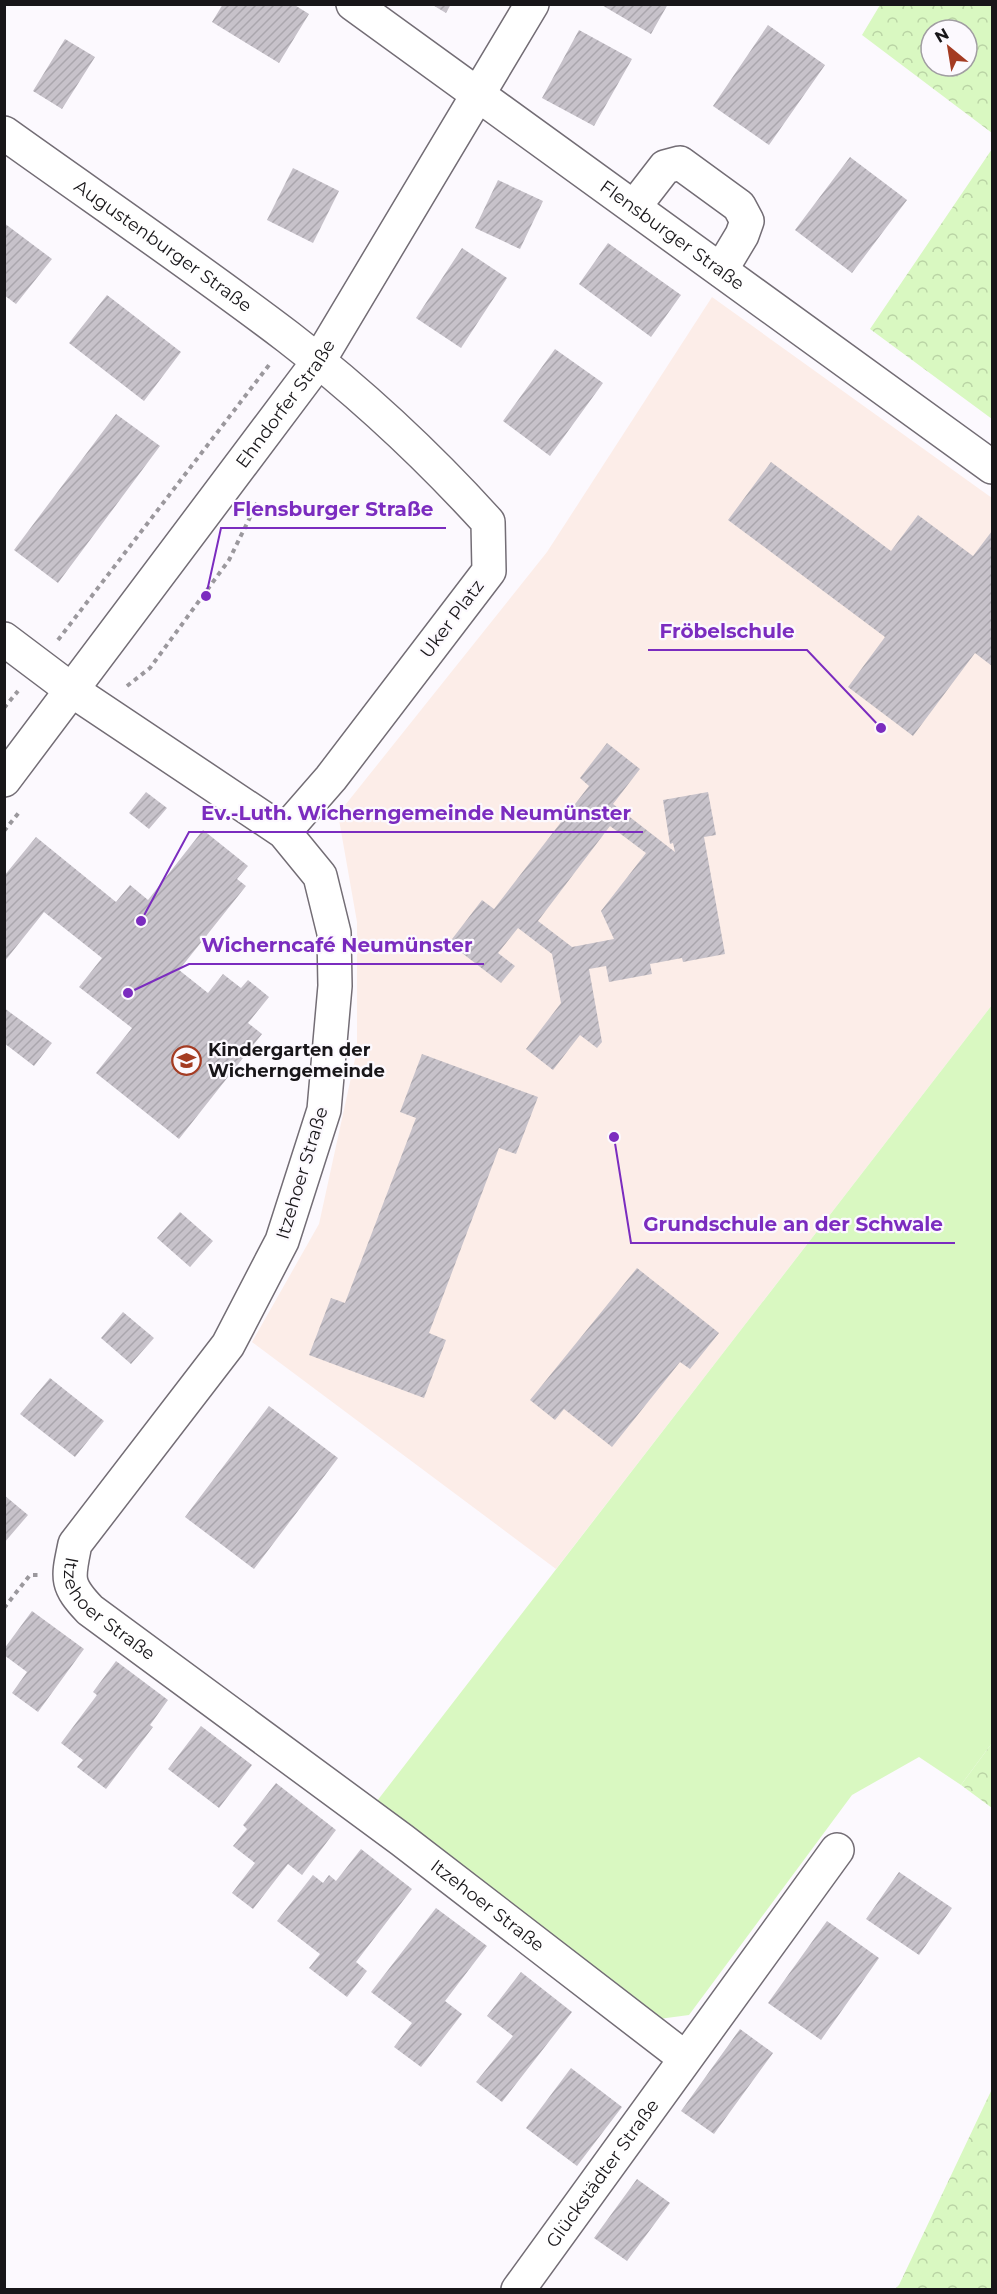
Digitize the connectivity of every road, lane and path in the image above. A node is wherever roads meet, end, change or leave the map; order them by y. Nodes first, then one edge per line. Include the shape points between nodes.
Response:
1 (353, 4) edge
2 (532, 4) edge
3 (479, 96) junction
4 (4, 133) edge
5 (634, 207) junction
6 (721, 270) junction
7 (289, 338) junction
8 (318, 362) junction
9 (993, 467) edge
10 (259, 499) dead end
11 (4, 639) edge
12 (38, 666) junction
13 (86, 700) junction
14 (4, 708) edge
15 (15, 791) edge
16 (4, 831) edge
17 (284, 832) junction
18 (69, 1575) junction
19 (4, 1608) edge
20 (837, 1850) dead end
21 (685, 2058) junction
22 (518, 2289) edge

1 - 3 street, Flensburger Straße
2 - 3 street, Ehndorfer Straße
3 - 5 street, Flensburger Straße
3 - 8 street, Ehndorfer Straße
4 - 7 street, Augustenburger Straße
5 - 6 street, Flensburger Straße
5 - 6 street via 665,167 680,163 739,206 747,221
6 - 9 street, Flensburger Straße
7 - 8 street, Augustenburger Straße
7 - 12 path
8 - 13 street, Ehndorfer Straße
8 - 17 street, Uker Platz via 458,489 488,522 489,571 331,778
10 - 13 path via 229,560 150,668
11 - 12 street, Itzehoer Straße
12 - 13 street, Itzehoer Straße
12 - 14 path
13 - 15 street, Ehndorfer Straße
13 - 17 street, Itzehoer Straße
15 - 16 path
17 - 18 street, Itzehoer Straße via 320,876 334,933 324,1110 282,1241 228,1345 75,1544
18 - 19 path via 30,1575
18 - 21 street, Itzehoer Straße via 75,1594 90,1610 402,1840
20 - 21 street
21 - 22 street, Glückstädter Straße

